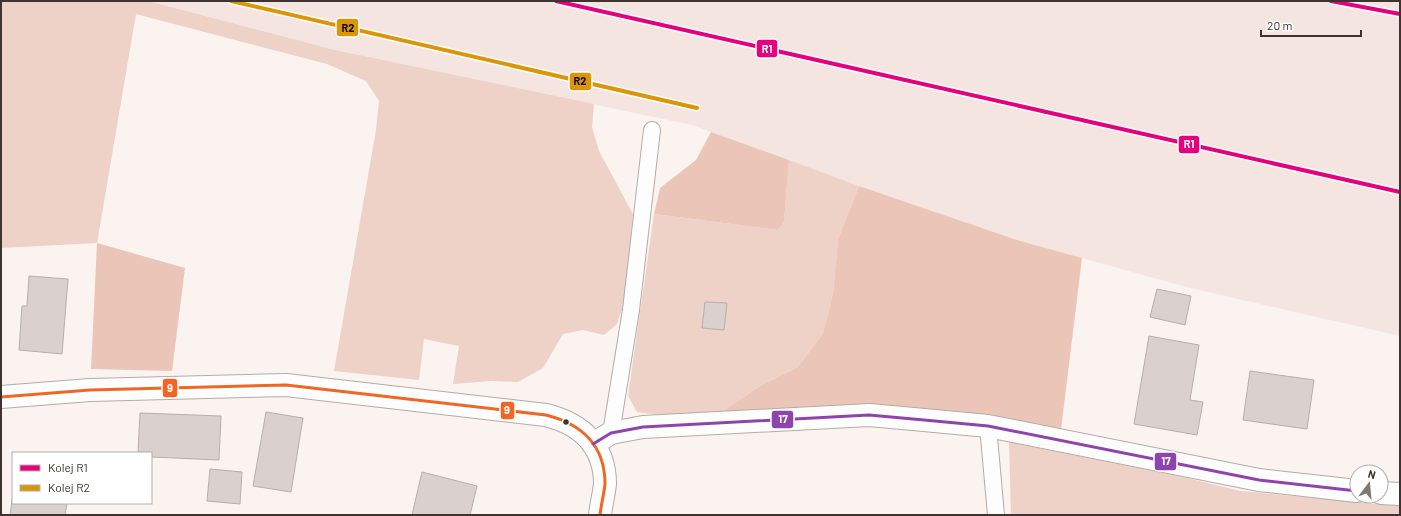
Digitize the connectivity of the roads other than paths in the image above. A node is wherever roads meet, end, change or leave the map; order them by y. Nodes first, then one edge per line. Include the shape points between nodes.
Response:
1 (652, 130) dead end
2 (1, 397) edge
3 (988, 426) junction
4 (598, 438) junction
5 (1349, 490) edge
6 (1389, 493) edge
7 (1400, 494) edge
8 (600, 515) edge
9 (996, 515) edge

1 - 4 lane via 631,310
2 - 4 street via 90,390 286,385 546,415 564,420
3 - 4 street via 869,415 643,427
3 - 5 street via 1259,480
3 - 9 lane
4 - 8 street via 605,486
6 - 7 street

